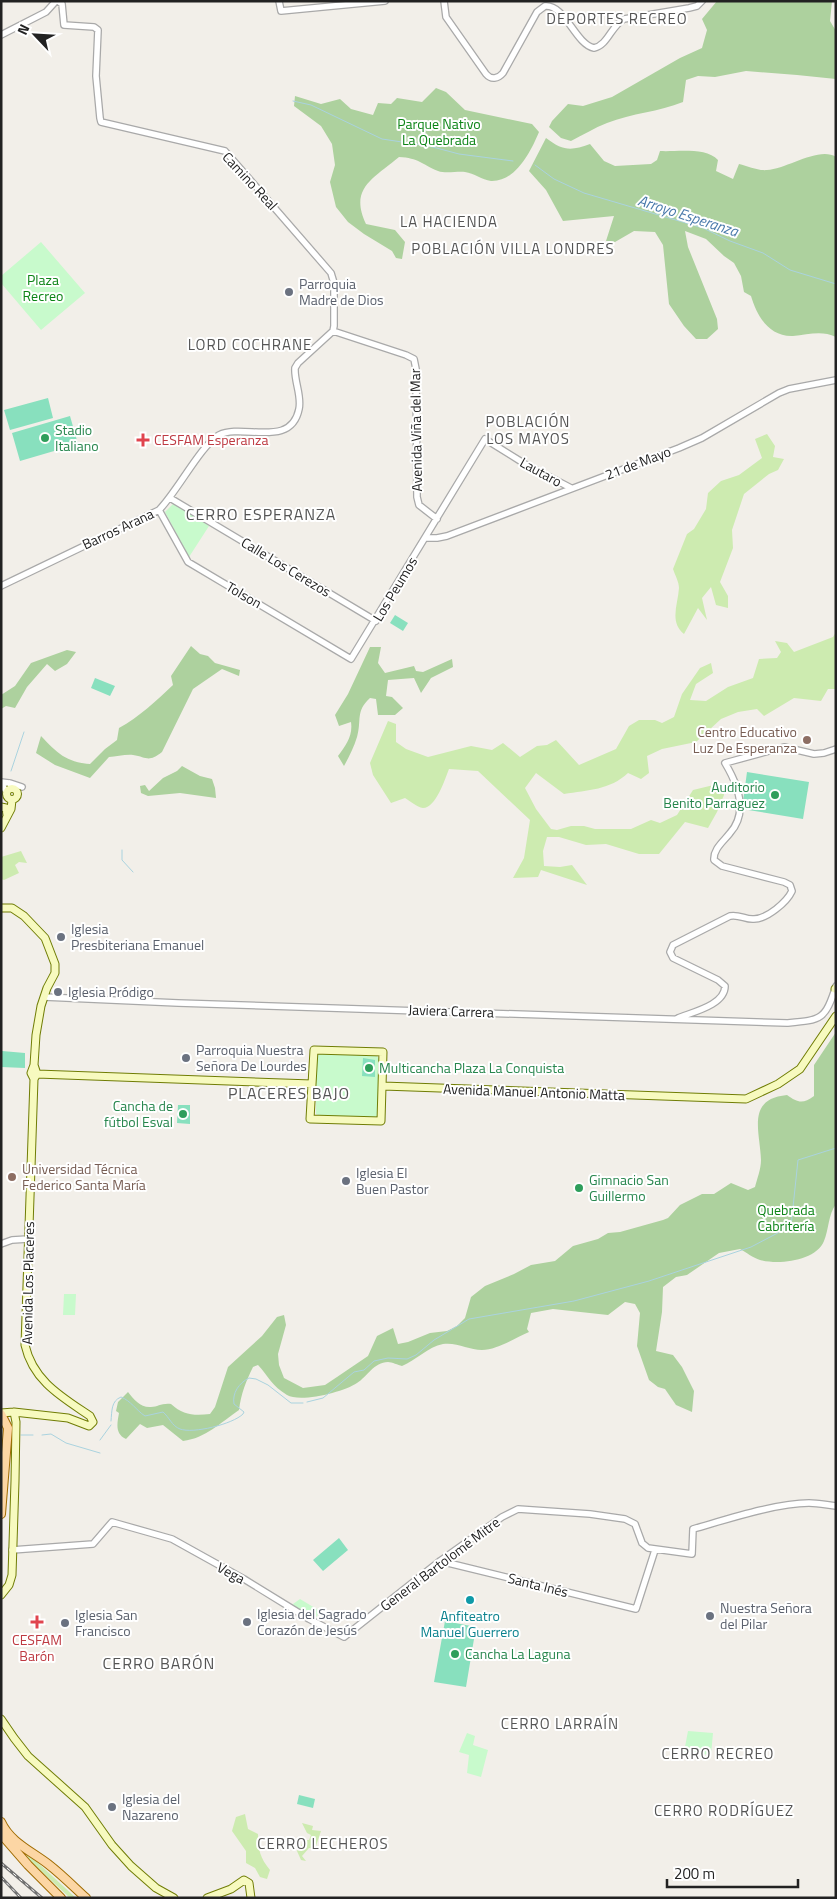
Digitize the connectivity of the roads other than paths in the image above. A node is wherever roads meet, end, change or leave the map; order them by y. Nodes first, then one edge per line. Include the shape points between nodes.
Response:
1 (57, 1) edge
2 (279, 1) edge
3 (385, 1) edge
4 (444, 1) edge
5 (702, 1) edge
6 (1, 35) edge
7 (333, 331) junction
8 (836, 380) edge
9 (485, 439) joint
10 (560, 484) junction
11 (571, 488) junction
12 (557, 494) junction
13 (170, 498) junction
14 (159, 510) junction
15 (437, 518) junction
16 (430, 530) junction
17 (435, 537) junction
18 (425, 538) junction
19 (1, 586) edge
20 (376, 621) junction
21 (351, 659) joint
22 (836, 749) edge
23 (1, 783) edge
24 (9, 783) junction
25 (22, 787) dead end
26 (10, 796) edge
27 (1, 806) edge
28 (7, 818) junction
29 (1, 828) edge
30 (1, 908) edge
31 (835, 988) edge
32 (44, 997) junction
33 (836, 1016) edge
34 (676, 1019) junction
35 (35, 1076) junction
36 (312, 1084) junction
37 (383, 1086) junction
38 (28, 1239) junction
39 (1, 1244) edge
40 (14, 1412) junction
41 (1, 1414) edge
42 (836, 1506) edge
43 (1, 1514) edge
44 (12, 1550) junction
45 (655, 1550) junction
46 (440, 1561) junction
47 (1, 1595) edge
48 (344, 1637) joint
49 (1, 1718) edge
50 (1, 1822) edge
51 (1, 1834) edge
52 (1, 1839) edge
53 (54, 1898) edge
54 (61, 1898) edge
55 (86, 1898) edge
56 (174, 1898) edge
57 (207, 1898) edge
58 (251, 1898) edge

1 - 6 street via 46,12
1 - 7 street, Camino Real via 62,4 64,25 98,30 96,76 101,122 225,151 330,273 334,282
2 - 3 street via 281,11
4 - 5 street via 446,17 486,74 494,78 503,73 537,12 545,6 554,7 585,43 594,48 603,44 615,25 624,19 689,8
7 - 13 street, Barros Arana via 298,362 300,405 295,422 280,431 219,435 207,445
7 - 15 street, Avenida Viña del Mar via 414,359 416,497 419,505
8 - 11 street, 21 de Mayo via 788,389 702,438
9 - 10 street, Lautaro
9 - 15 street, Los Peumos
10 - 11 street, Lautaro
10 - 12 street
11 - 12 street, 21 de Mayo
12 - 17 street, 21 de Mayo via 447,536
13 - 14 street, Barros Arana
13 - 20 street, Calle Los Cerezos
14 - 19 street, Barros Arana
14 - 21 street, Tolson via 188,562
15 - 16 street, Los Peumos
16 - 17 street
16 - 18 street, Los Peumos
17 - 18 street, 21 de Mayo
18 - 20 street, Los Peumos
20 - 21 street, Los Peumos
22 - 34 street via 814,754 784,747 725,762 737,785 739,809 736,825 714,854 715,862 784,882 792,891 760,918 726,917 673,945 670,952 673,958 725,986 722,997 716,1002
23 - 24 street
23 - 26 street
24 - 25 street
24 - 26 street
26 - 27 main road
26 - 28 main road via 16,805
27 - 28 main road via 7,811
28 - 29 main road
30 - 32 main road, Avenida Los Placeres via 12,908 21,913 48,943 56,968
31 - 34 street, Javiera Carrera via 828,1008 815,1020 780,1023
32 - 34 street, Javiera Carrera
32 - 35 main road, Avenida Los Placeres via 38,1024
33 - 37 main road, Avenida Manuel Antonio Matta via 793,1075 746,1099 698,1100
35 - 36 main road
35 - 38 main road, Avenida Los Placeres
36 - 37 main road via 314,1050 383,1052
36 - 37 main road via 310,1119 382,1121
38 - 39 street
38 - 40 main road, Avenida Los Placeres via 26,1351 42,1380 90,1416 93,1422 89,1426 68,1418
40 - 41 main road, Avenida Los Placeres
40 - 44 main road
41 - 43 main road via 8,1428
42 - 45 street via 796,1505 693,1529 692,1554
44 - 47 main road via 11,1581
44 - 48 street, Vega via 93,1544 112,1522 172,1540
45 - 46 street, General Bartolomé Mitre via 644,1546 637,1527 625,1519 518,1509
45 - 46 street, Santa Inés via 636,1609
46 - 48 street, General Bartolomé Mitre
49 - 56 main road via 28,1756 85,1807 131,1866 156,1888
50 - 55 main road via 15,1841 48,1864
51 - 54 main road
52 - 53 main road
57 - 58 main road via 244,1880 248,1883

